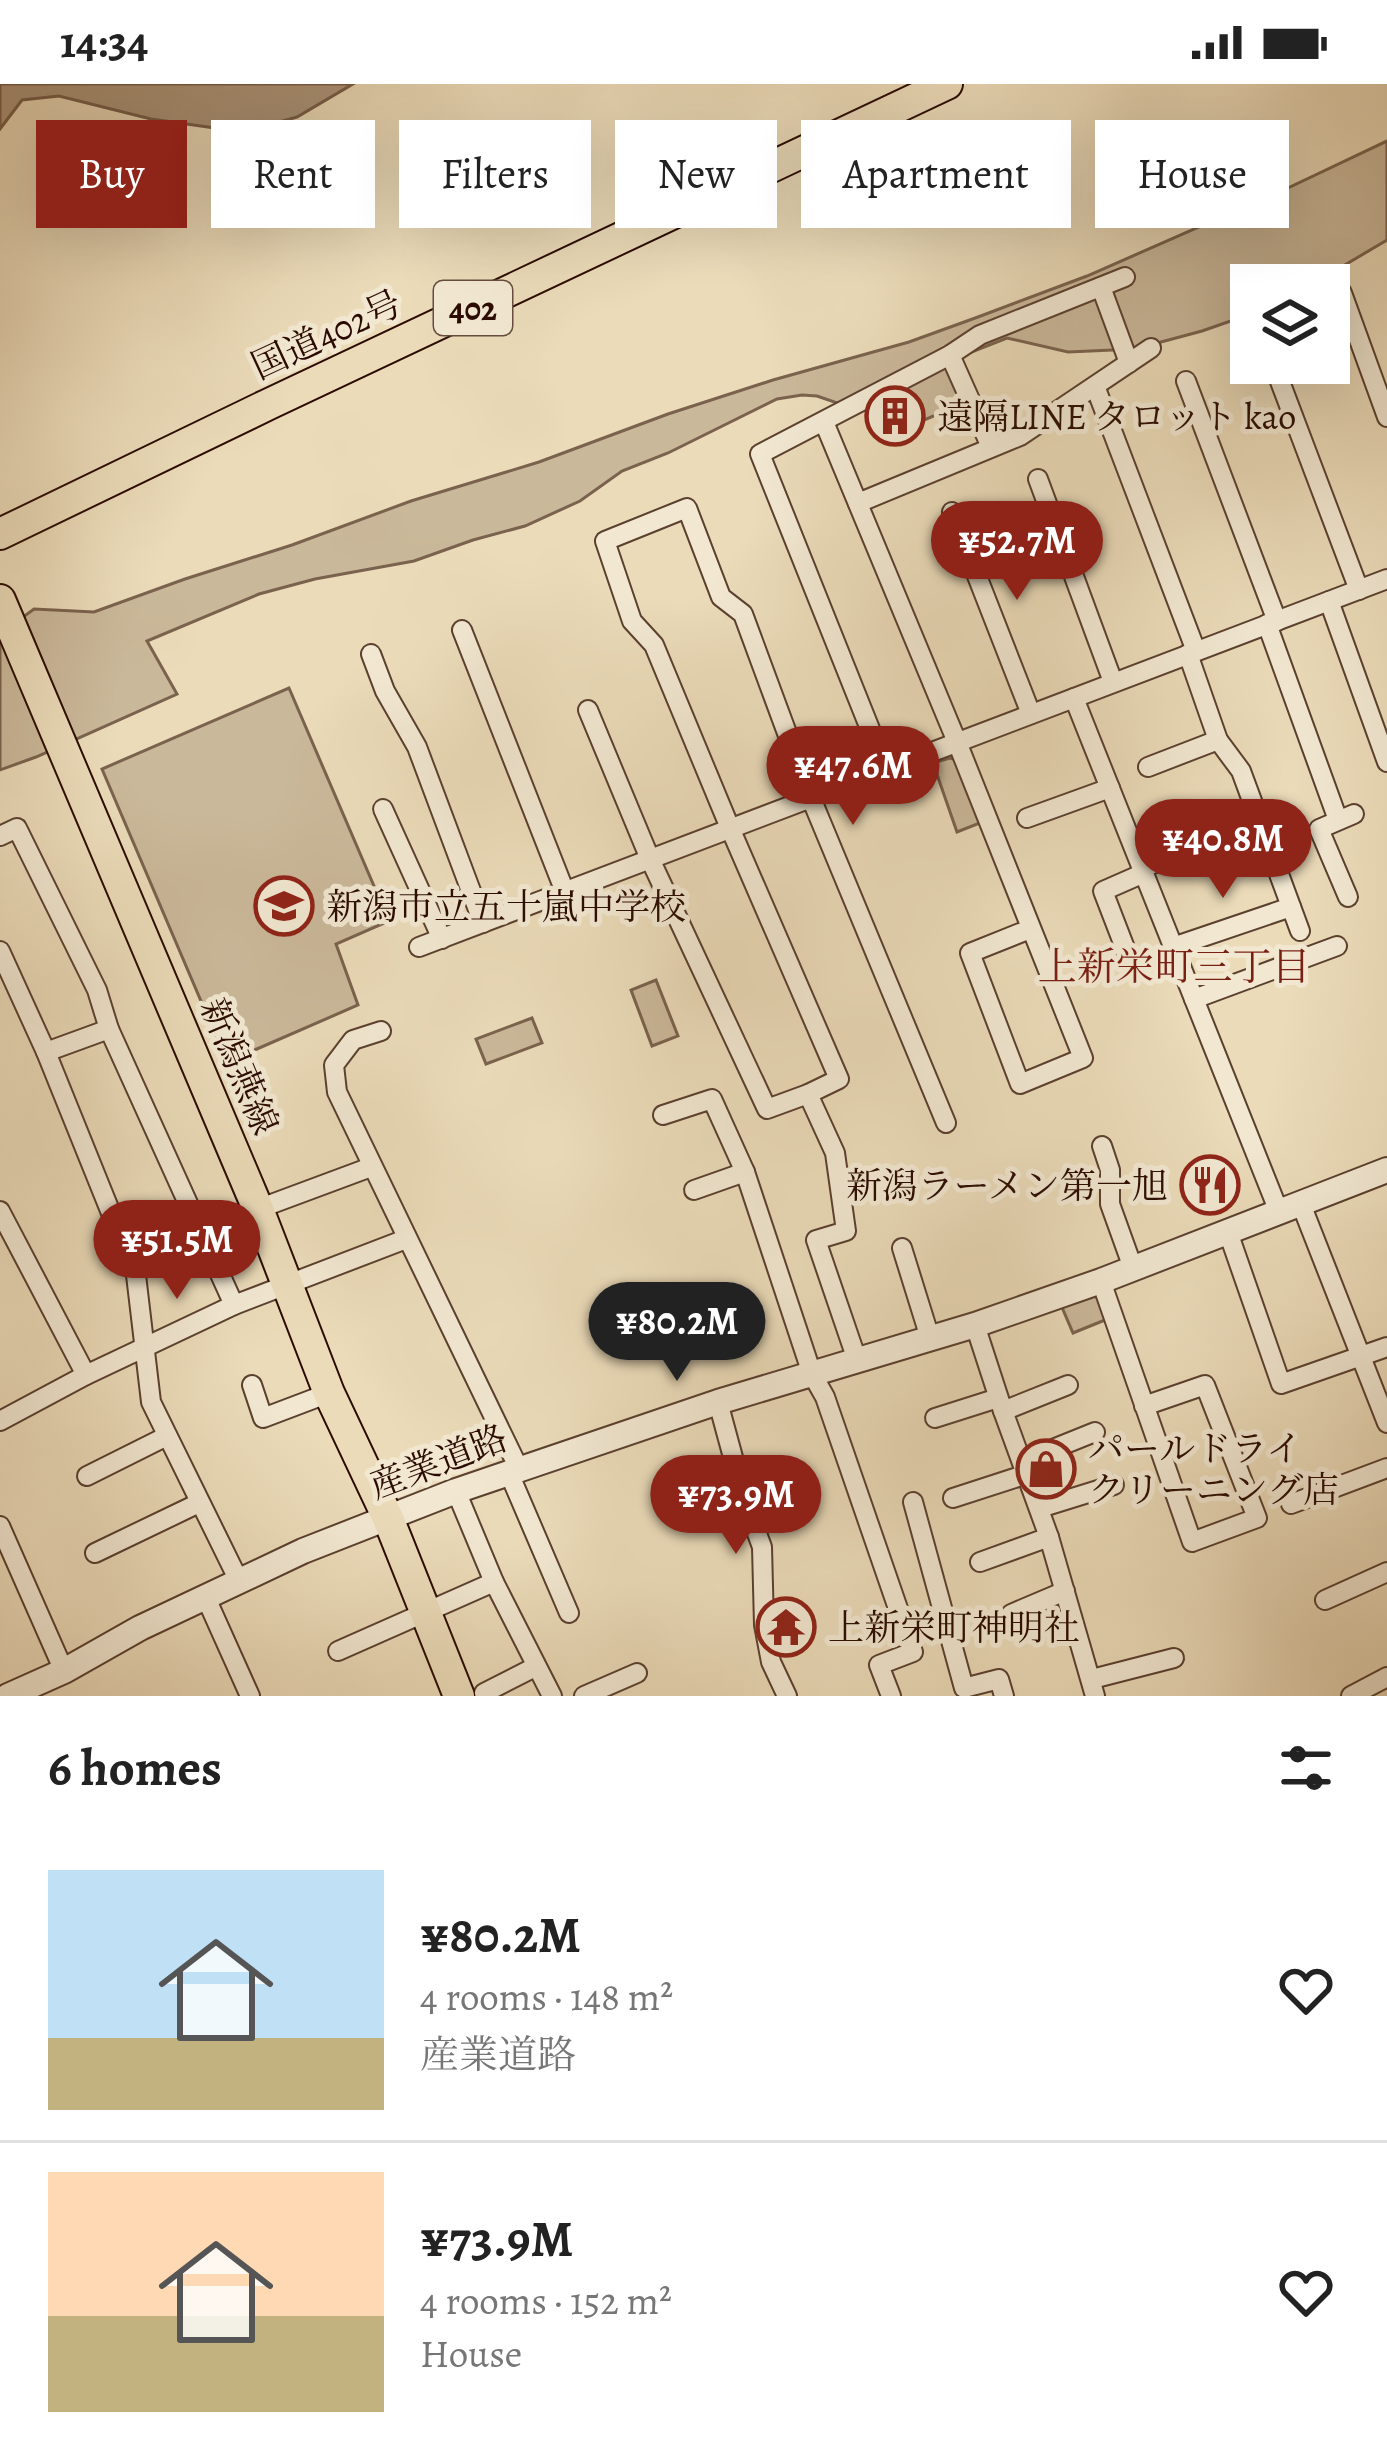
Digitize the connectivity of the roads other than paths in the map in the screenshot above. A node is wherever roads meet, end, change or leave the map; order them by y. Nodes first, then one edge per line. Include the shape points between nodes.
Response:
1 (947, 84) edge
2 (1125, 277) dead end
3 (1101, 287) junction
4 (1350, 315) edge
5 (1151, 348) dead end
6 (950, 355) junction
7 (1130, 363) junction
8 (1186, 381) dead end
9 (1281, 384) edge
10 (1095, 386) junction
11 (1387, 417) edge
12 (824, 422) junction
13 (991, 447) junction
14 (1038, 479) dead end
15 (858, 503) junction
16 (952, 512) dead end
17 (0, 534) edge
18 (1387, 579) edge
19 (1359, 590) junction
20 (0, 600) edge
21 (1329, 601) junction
22 (1272, 622) junction
23 (462, 630) dead end
24 (1192, 652) junction
25 (370, 653) dead end
26 (1113, 682) junction
27 (1074, 698) junction
28 (588, 710) dead end
29 (1031, 714) junction
30 (1218, 740) junction
31 (957, 742) junction
32 (1387, 762) edge
33 (1148, 767) dead end
34 (886, 769) junction
35 (1110, 788) junction
36 (811, 798) junction
37 (383, 809) dead end
38 (1027, 818) dead end
39 (1260, 823) junction
40 (730, 828) junction
41 (0, 836) edge
42 (650, 859) junction
43 (1143, 870) junction
44 (565, 892) junction
45 (1348, 898) dead end
46 (1291, 907) junction
47 (483, 923) junction
48 (1030, 928) junction
49 (1300, 931) dead end
50 (442, 939) junction
51 (1336, 946) dead end
52 (419, 947) dead end
53 (1173, 947) junction
54 (0, 951) edge
55 (1130, 961) dead end
56 (1194, 999) junction
57 (109, 1029) junction
58 (381, 1031) dead end
59 (46, 1052) junction
60 (808, 1094) junction
61 (663, 1115) dead end
62 (946, 1123) dead end
63 (1102, 1146) dead end
64 (371, 1167) junction
65 (1387, 1170) edge
66 (746, 1172) junction
67 (694, 1190) dead end
68 (1290, 1208) junction
69 (258, 1209) junction
70 (0, 1211) edge
71 (1228, 1232) junction
72 (406, 1239) junction
73 (902, 1248) dead end
74 (1133, 1268) junction
75 (1101, 1281) junction
76 (287, 1284) junction
77 (234, 1305) junction
78 (975, 1325) junction
79 (931, 1339) junction
80 (143, 1347) junction
81 (1387, 1347) edge
82 (1361, 1356) junction
83 (857, 1360) junction
84 (812, 1373) junction
85 (86, 1375) junction
86 (252, 1385) dead end
87 (1068, 1385) dead end
88 (329, 1393) junction
89 (718, 1402) junction
90 (1000, 1404) junction
91 (1144, 1406) junction
92 (935, 1418) dead end
93 (0, 1420) edge
94 (1387, 1424) edge
95 (1095, 1432) dead end
96 (166, 1436) junction
97 (1025, 1467) junction
98 (1387, 1468) edge
99 (514, 1471) junction
100 (87, 1476) dead end
101 (1114, 1485) dead end
102 (456, 1491) junction
103 (953, 1498) dead end
104 (913, 1502) dead end
105 (199, 1503) junction
106 (1291, 1504) dead end
107 (1040, 1508) junction
108 (388, 1518) junction
109 (0, 1526) edge
110 (1049, 1537) junction
111 (95, 1553) dead end
112 (980, 1562) dead end
113 (1387, 1572) edge
114 (239, 1581) junction
115 (494, 1582) junction
116 (1065, 1592) junction
117 (206, 1598) junction
118 (1325, 1600) dead end
119 (424, 1611) junction
120 (569, 1613) dead end
121 (1010, 1614) dead end
122 (338, 1651) dead end
123 (1174, 1658) dead end
124 (536, 1667) junction
125 (637, 1673) dead end
126 (1387, 1677) edge
127 (53, 1682) edge
128 (1093, 1688) edge
129 (472, 1695) edge
130 (8, 1696) edge
131 (250, 1696) edge
132 (552, 1696) edge
133 (584, 1696) edge
134 (787, 1696) edge
135 (891, 1696) edge
136 (1004, 1696) edge
137 (1351, 1696) edge

1 - 17 main road, 国道402号 / 402
2 - 3 street
3 - 6 street via 980,334
3 - 7 street
4 - 11 street
5 - 7 street
6 - 12 street
6 - 13 street
7 - 10 street
8 - 22 street
9 - 19 street
10 - 13 street
10 - 24 street
12 - 15 street
12 - 34 street via 760,454
13 - 15 street
14 - 26 street
15 - 31 street
16 - 29 street
18 - 19 street
19 - 21 street
20 - 69 main road, 新潟燕線
21 - 22 street
21 - 32 street
22 - 24 street
22 - 45 street via 1346,817 1319,829
23 - 44 street
24 - 26 street
24 - 30 street
25 - 47 street via 417,747
26 - 27 street
27 - 29 street
27 - 35 street
28 - 42 street
29 - 31 street
30 - 33 street
30 - 39 street via 1241,771
31 - 34 street
31 - 48 street
34 - 36 street
35 - 38 street
35 - 43 street
36 - 40 street
36 - 40 street via 743,614 721,597 687,508 605,541 632,621 654,645
36 - 62 street
37 - 50 street
39 - 43 street
39 - 46 street
40 - 42 street
40 - 60 street via 839,1078
41 - 57 street via 16,828
42 - 44 street
42 - 60 street via 767,1109
43 - 53 street
43 - 55 street via 1103,891
44 - 47 street
46 - 49 street
46 - 53 street
47 - 50 street
48 - 48 street via 970,953 1020,1084 1083,1058
50 - 52 street
51 - 56 street
53 - 56 street
54 - 59 street
56 - 68 street
57 - 59 street
57 - 77 street
58 - 64 street via 353,1040 334,1065 337,1093
59 - 80 street via 136,1275
60 - 83 street via 835,1154 846,1231 816,1240
61 - 66 street via 712,1099
63 - 74 street via 1110,1204
64 - 69 street
64 - 72 street
65 - 68 street, 産業道路
66 - 67 street
66 - 84 street
68 - 71 street, 産業道路
68 - 82 street
69 - 76 main road, 新潟燕線
70 - 85 street
71 - 74 street, 産業道路
71 - 82 street via 1281,1384
72 - 76 street
72 - 99 street
73 - 79 street
74 - 75 street, 産業道路
75 - 78 street, 産業道路
75 - 91 street
76 - 77 street
76 - 88 main road, 新潟燕線
77 - 80 street
78 - 79 street, 産業道路
78 - 90 street
79 - 83 street, 産業道路
80 - 85 street
80 - 96 street via 151,1402
81 - 82 street
82 - 94 street
83 - 84 street, 産業道路
84 - 89 street, 産業道路
84 - 135 street via 913,1652 879,1665
85 - 93 street
86 - 88 street via 263,1418
87 - 90 street
88 - 108 main road, 新潟燕線
89 - 99 street, 産業道路
89 - 134 street via 763,1547 764,1625
90 - 92 street
90 - 97 street
91 - 91 street via 1192,1542 1256,1519 1205,1385
95 - 97 street
96 - 100 street
96 - 105 street
97 - 103 street
97 - 107 street
98 - 106 street
99 - 102 street, 産業道路
99 - 120 street
101 - 107 street
102 - 108 street, 産業道路
102 - 115 street
104 - 136 street via 964,1688 999,1679
105 - 111 street
105 - 114 street
107 - 110 street
108 - 114 street, 産業道路
108 - 119 main road, 新潟燕線
109 - 127 street
110 - 112 street
110 - 116 street
113 - 118 street
114 - 117 street, 産業道路
115 - 119 street
115 - 124 street
116 - 121 street
116 - 128 street
117 - 127 street, 産業道路
117 - 131 street
119 - 122 street
119 - 129 main road, 新潟燕線
123 - 128 street
124 - 129 street
124 - 132 street
125 - 133 street
126 - 137 street
127 - 130 street, 産業道路

